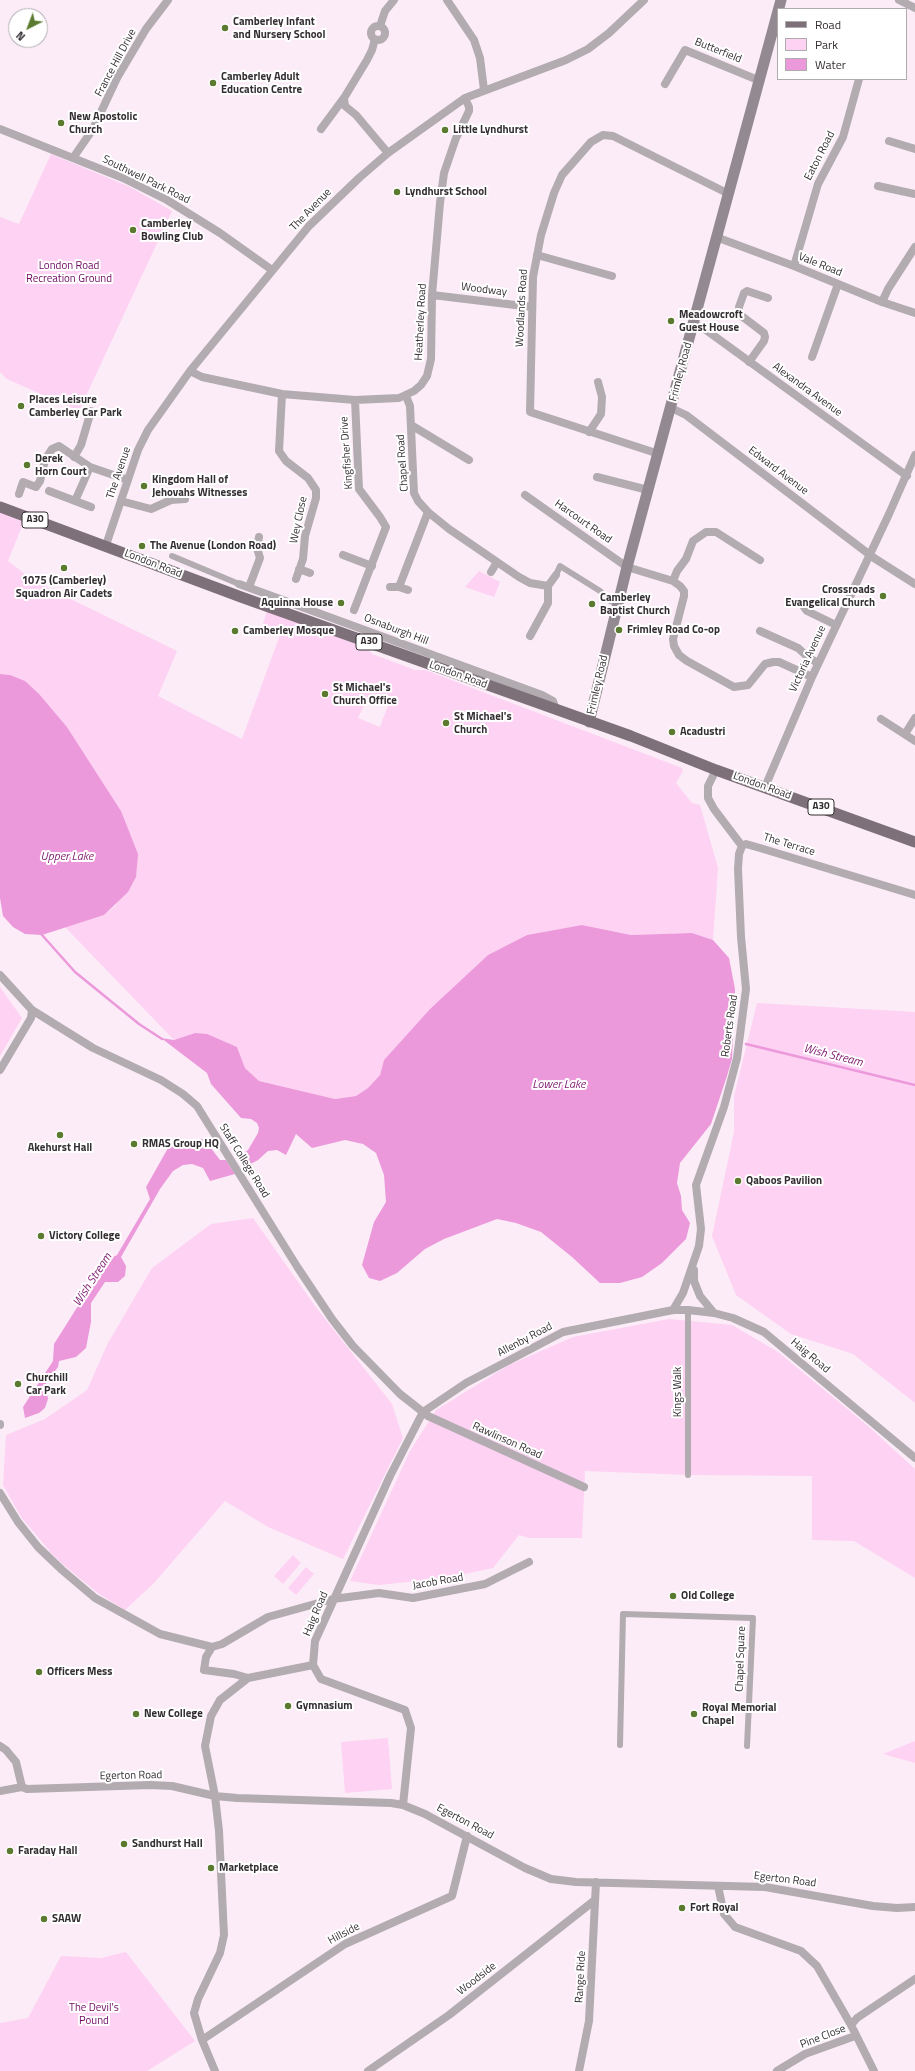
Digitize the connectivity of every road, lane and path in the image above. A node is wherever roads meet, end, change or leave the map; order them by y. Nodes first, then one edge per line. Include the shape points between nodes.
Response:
1 (168, 0) edge
2 (394, 0) edge
3 (447, 0) edge
4 (644, 0) edge
5 (899, 0) edge
6 (915, 8) edge
7 (777, 14) edge
8 (758, 80) junction
9 (860, 80) edge
10 (665, 84) dead end
11 (484, 90) junction
12 (344, 98) junction
13 (465, 98) junction
14 (0, 129) edge
15 (321, 129) dead end
16 (889, 141) dead end
17 (915, 149) edge
18 (388, 153) junction
19 (73, 158) junction
20 (878, 186) dead end
21 (727, 193) junction
22 (915, 194) edge
23 (716, 237) junction
24 (915, 247) edge
25 (537, 256) junction
26 (794, 266) junction
27 (272, 270) junction
28 (612, 276) dead end
29 (838, 284) junction
30 (432, 295) junction
31 (768, 298) dead end
32 (882, 302) junction
33 (532, 307) junction
34 (915, 313) edge
35 (694, 324) junction
36 (812, 358) dead end
37 (749, 362) junction
38 (190, 371) junction
39 (598, 382) dead end
40 (282, 394) junction
41 (406, 396) junction
42 (354, 400) junction
43 (671, 408) junction
44 (91, 410) dead end
45 (411, 425) junction
46 (590, 432) junction
47 (659, 454) junction
48 (915, 455) edge
49 (74, 457) junction
50 (469, 460) dead end
51 (90, 467) junction
52 (907, 476) junction
53 (597, 477) dead end
54 (128, 480) junction
55 (648, 490) junction
56 (49, 491) dead end
57 (19, 494) dead end
58 (525, 495) dead end
59 (185, 499) dead end
60 (121, 500) junction
61 (75, 501) junction
62 (0, 507) edge
63 (92, 507) dead end
64 (428, 512) junction
65 (259, 537) dead end
66 (106, 545) junction
67 (870, 554) junction
68 (343, 555) dead end
69 (172, 556) dead end
70 (760, 560) dead end
71 (497, 562) junction
72 (372, 566) junction
73 (627, 567) junction
74 (299, 569) junction
75 (491, 572) dead end
76 (310, 573) dead end
77 (556, 575) joint
78 (296, 579) dead end
79 (673, 581) junction
80 (915, 584) edge
81 (548, 586) junction
82 (390, 587) dead end
83 (399, 587) junction
84 (243, 588) junction
85 (408, 590) dead end
86 (618, 604) junction
87 (804, 607) dead end
88 (354, 610) dead end
89 (836, 625) junction
90 (760, 631) dead end
91 (530, 636) dead end
92 (818, 663) junction
93 (812, 677) junction
94 (915, 718) edge
95 (881, 719) dead end
96 (589, 722) junction
97 (905, 734) junction
98 (915, 741) edge
99 (716, 770) junction
100 (765, 787) junction
101 (915, 842) edge
102 (742, 846) junction
103 (915, 895) edge
104 (0, 975) edge
105 (32, 1010) junction
106 (0, 1070) edge
107 (694, 1265) junction
108 (673, 1310) junction
109 (688, 1310) junction
110 (714, 1313) junction
111 (423, 1412) junction
112 (915, 1458) edge
113 (688, 1474) dead end
114 (584, 1487) dead end
115 (0, 1493) edge
116 (529, 1562) dead end
117 (333, 1599) junction
118 (212, 1647) junction
119 (313, 1665) junction
120 (248, 1678) junction
121 (620, 1745) dead end
122 (0, 1746) edge
123 (748, 1746) dead end
124 (22, 1787) junction
125 (0, 1791) edge
126 (215, 1796) junction
127 (403, 1805) junction
128 (467, 1836) junction
129 (596, 1882) junction
130 (718, 1886) junction
131 (595, 1900) junction
132 (915, 1907) edge
133 (915, 1979) edge
134 (851, 2025) junction
135 (855, 2036) junction
136 (202, 2040) junction
137 (215, 2071) edge
138 (368, 2071) edge
139 (579, 2071) edge
140 (777, 2071) edge
141 (874, 2071) edge

1 - 19 street, France Hill Drive via 146,29 117,78 93,129
2 - 12 street via 385,11 380,26 384,31 383,36 375,39 372,50
3 - 11 street via 474,40 480,58
4 - 11 street, The Avenue via 588,49 546,68
5 - 6 street
7 - 8 main road, Frimley Road
8 - 10 street, Butterfield via 685,50
8 - 21 main road, Frimley Road
9 - 26 street, Eaton Road via 843,137 818,184
11 - 13 street, The Avenue
12 - 15 street
12 - 18 street via 345,106 356,115
13 - 18 street, The Avenue
13 - 30 street, Heatherley Road via 470,106 469,110 444,173
14 - 19 street, Southwell Park Road
16 - 17 street
18 - 27 street, The Avenue via 309,226
19 - 27 street, Southwell Park Road via 123,178 178,206
20 - 22 street
21 - 23 main road, Frimley Road
21 - 25 street, Woodlands Road via 614,136 603,135 590,142 562,175 554,193
23 - 26 street, Vale Road
23 - 35 main road, Frimley Road
24 - 32 street
25 - 28 street
25 - 33 street, Woodlands Road
26 - 29 street, Vale Road
27 - 38 street, The Avenue
29 - 32 street, Vale Road
29 - 36 street
30 - 33 street, Woodway
30 - 41 street, Heatherley Road via 430,370 421,385
31 - 37 street via 747,291 739,307 739,314 764,333 765,337
32 - 34 street, Vale Road
33 - 46 street, Woodlands Road via 530,412
35 - 37 street, Alexandra Avenue
35 - 43 main road, Frimley Road
37 - 52 street, Alexandra Avenue
38 - 40 street, Heatherley Road via 202,378
38 - 54 street, The Avenue via 148,430
39 - 46 street via 602,397 601,414
40 - 42 street, Heatherley Road
40 - 74 street, Wey Close via 279,451 286,461 308,478 316,490
41 - 42 street, Heatherley Road via 389,400
41 - 45 street, Chapel Road via 410,406
42 - 72 street, Kingfisher Drive via 359,489 386,527
43 - 47 main road, Frimley Road
43 - 67 street, Edward Avenue via 686,415
44 - 49 street via 81,445
45 - 50 street
45 - 64 street, Chapel Road via 414,493
46 - 47 street, Woodlands Road
47 - 55 main road, Frimley Road
48 - 52 street, Victoria Avenue
49 - 51 street
49 - 57 street via 59,446 52,449 45,460 36,487 23,482
51 - 54 street
51 - 61 street
52 - 67 street, Victoria Avenue
53 - 55 street
54 - 60 street, The Avenue
55 - 73 main road, Frimley Road
56 - 61 street
58 - 73 street, Harcourt Road
59 - 60 street via 171,500 151,509
60 - 66 street, The Avenue
61 - 63 street
62 - 66 main road, London Road / A30
64 - 71 street, Chapel Road
64 - 83 street
65 - 84 street via 257,548 260,558
66 - 84 main road, London Road / A30
67 - 80 street, Edward Avenue
67 - 89 street, Victoria Avenue
68 - 72 street
69 - 84 street
70 - 79 street via 716,532 706,532 694,541
71 - 75 street
71 - 81 street, Chapel Road via 525,581
72 - 88 street, Kingfisher Drive
73 - 79 street, Harcourt Road
73 - 86 main road, Frimley Road
74 - 76 street
74 - 78 street, Wey Close
77 - 81 street
77 - 86 street via 560,566
79 - 93 street via 684,591 673,639 679,655 734,687 748,686 765,664 773,662 779,662
81 - 91 street via 548,603
82 - 83 street
83 - 85 street
84 - 96 main road, London Road / A30
86 - 96 main road, Frimley Road
87 - 89 street via 807,611
89 - 92 street, Victoria Avenue
90 - 92 street via 801,650
92 - 93 street, Victoria Avenue
93 - 100 street, Victoria Avenue
94 - 97 street
95 - 97 street
96 - 99 main road, London Road / A30
97 - 98 street
99 - 100 main road, London Road / A30
99 - 102 street via 708,786 708,798
100 - 101 main road, London Road / A30
102 - 103 street, The Terrace via 746,844
102 - 107 street, Roberts Road via 738,869 746,989 737,1058 696,1185 701,1229
104 - 105 street, Staff College Road
105 - 106 street via 31,1018
105 - 111 street, Staff College Road via 93,1048 161,1080 197,1106 298,1268 353,1346 375,1370
107 - 108 street via 683,1294
107 - 110 street via 694,1282 700,1296
108 - 109 street, Haig Road
108 - 111 street, Allenby Road via 563,1332 466,1384
109 - 110 street, Haig Road
109 - 113 street, Kings Walk
110 - 112 street, Haig Road via 733,1318 764,1332
111 - 114 street, Rawlinson Road
111 - 117 street, Haig Road
115 - 118 street via 38,1547 95,1598 160,1634
116 - 117 street, Jacob Road via 485,1584 413,1598 379,1593
117 - 118 street, Jacob Road via 268,1617 222,1644
117 - 119 street, Haig Road via 315,1641
118 - 120 street via 206,1656 204,1670
119 - 120 street
119 - 127 street via 321,1678 404,1710 411,1728
120 - 126 street via 220,1700 211,1716 205,1746
121 - 123 street, Chapel Square via 623,1614 753,1618
122 - 124 street via 16,1762
124 - 125 street, Egerton Road
124 - 126 street, Egerton Road via 27,1789 172,1786
126 - 127 street, Egerton Road
126 - 136 street via 224,1935 220,1953 194,2013
127 - 128 street, Egerton Road
128 - 129 street, Egerton Road via 525,1868 551,1879
128 - 136 street, Hillside via 452,1896 345,1944
129 - 130 street, Egerton Road
129 - 131 street, Range Ride
130 - 132 street, Egerton Road via 766,1887 873,1906
130 - 134 street, Pine Close via 724,1914 734,1927 805,1954 817,1966
131 - 138 street, Woodside via 449,2015
131 - 139 street, Range Ride via 589,2021
133 - 134 street via 857,2018
134 - 135 street, Pine Close
135 - 140 street, Pine Close via 806,2054
135 - 141 street, Pine Close
136 - 137 street

